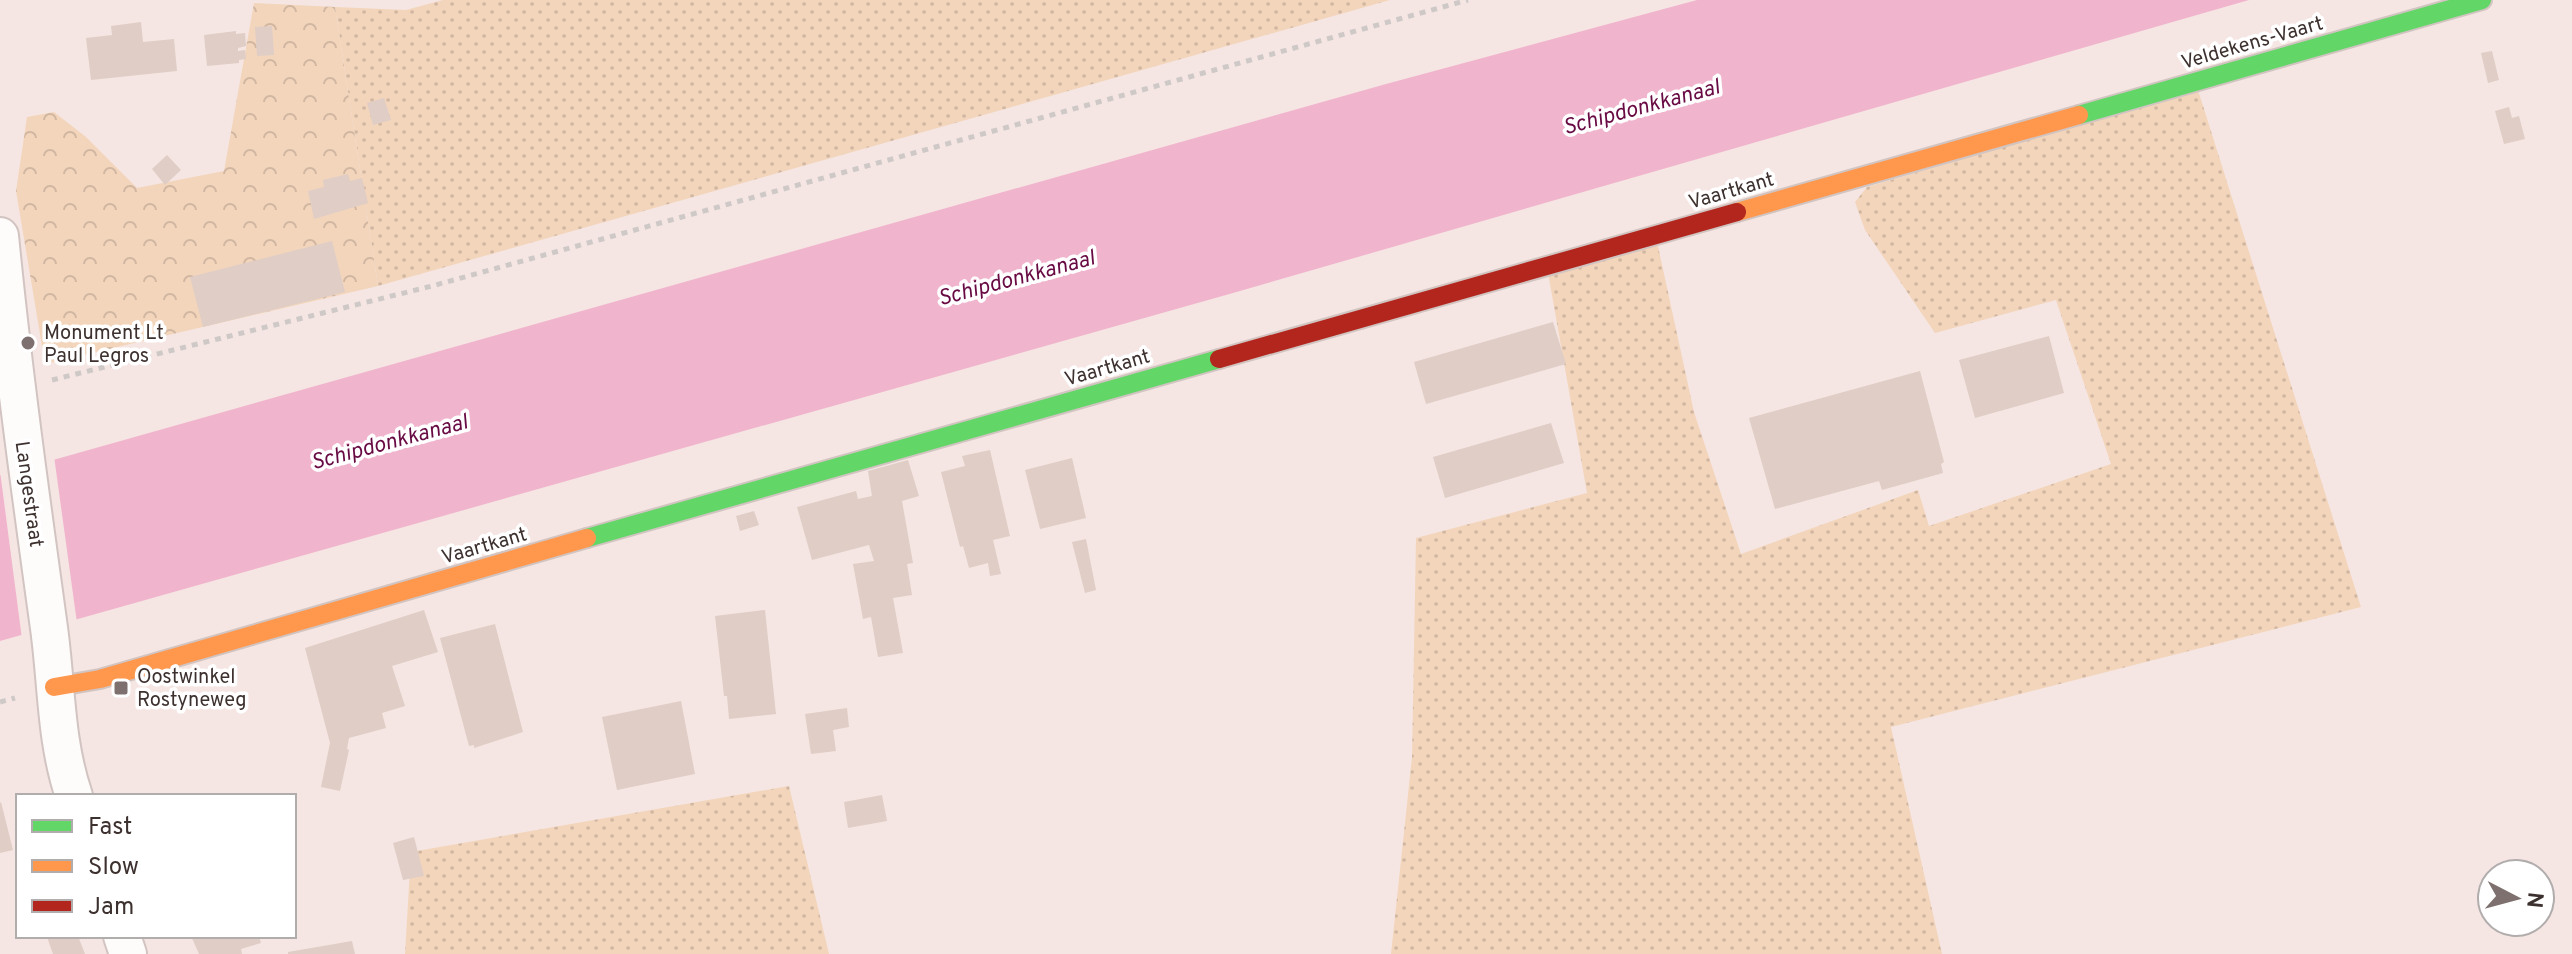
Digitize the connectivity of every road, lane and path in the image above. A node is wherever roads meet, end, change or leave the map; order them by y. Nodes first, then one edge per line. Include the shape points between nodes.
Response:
1 (1468, 0) edge
2 (2482, 0) edge
3 (2172, 87) joint
4 (0, 236) edge
5 (18, 406) junction
6 (54, 671) junction
7 (73, 794) edge

1 - 5 path
2 - 3 street, Veldekens-Vaart
3 - 6 street, Vaartkant via 100,679
4 - 5 street, Langestraat
5 - 6 street, Langestraat
6 - 7 street, Langestraat via 58,733

